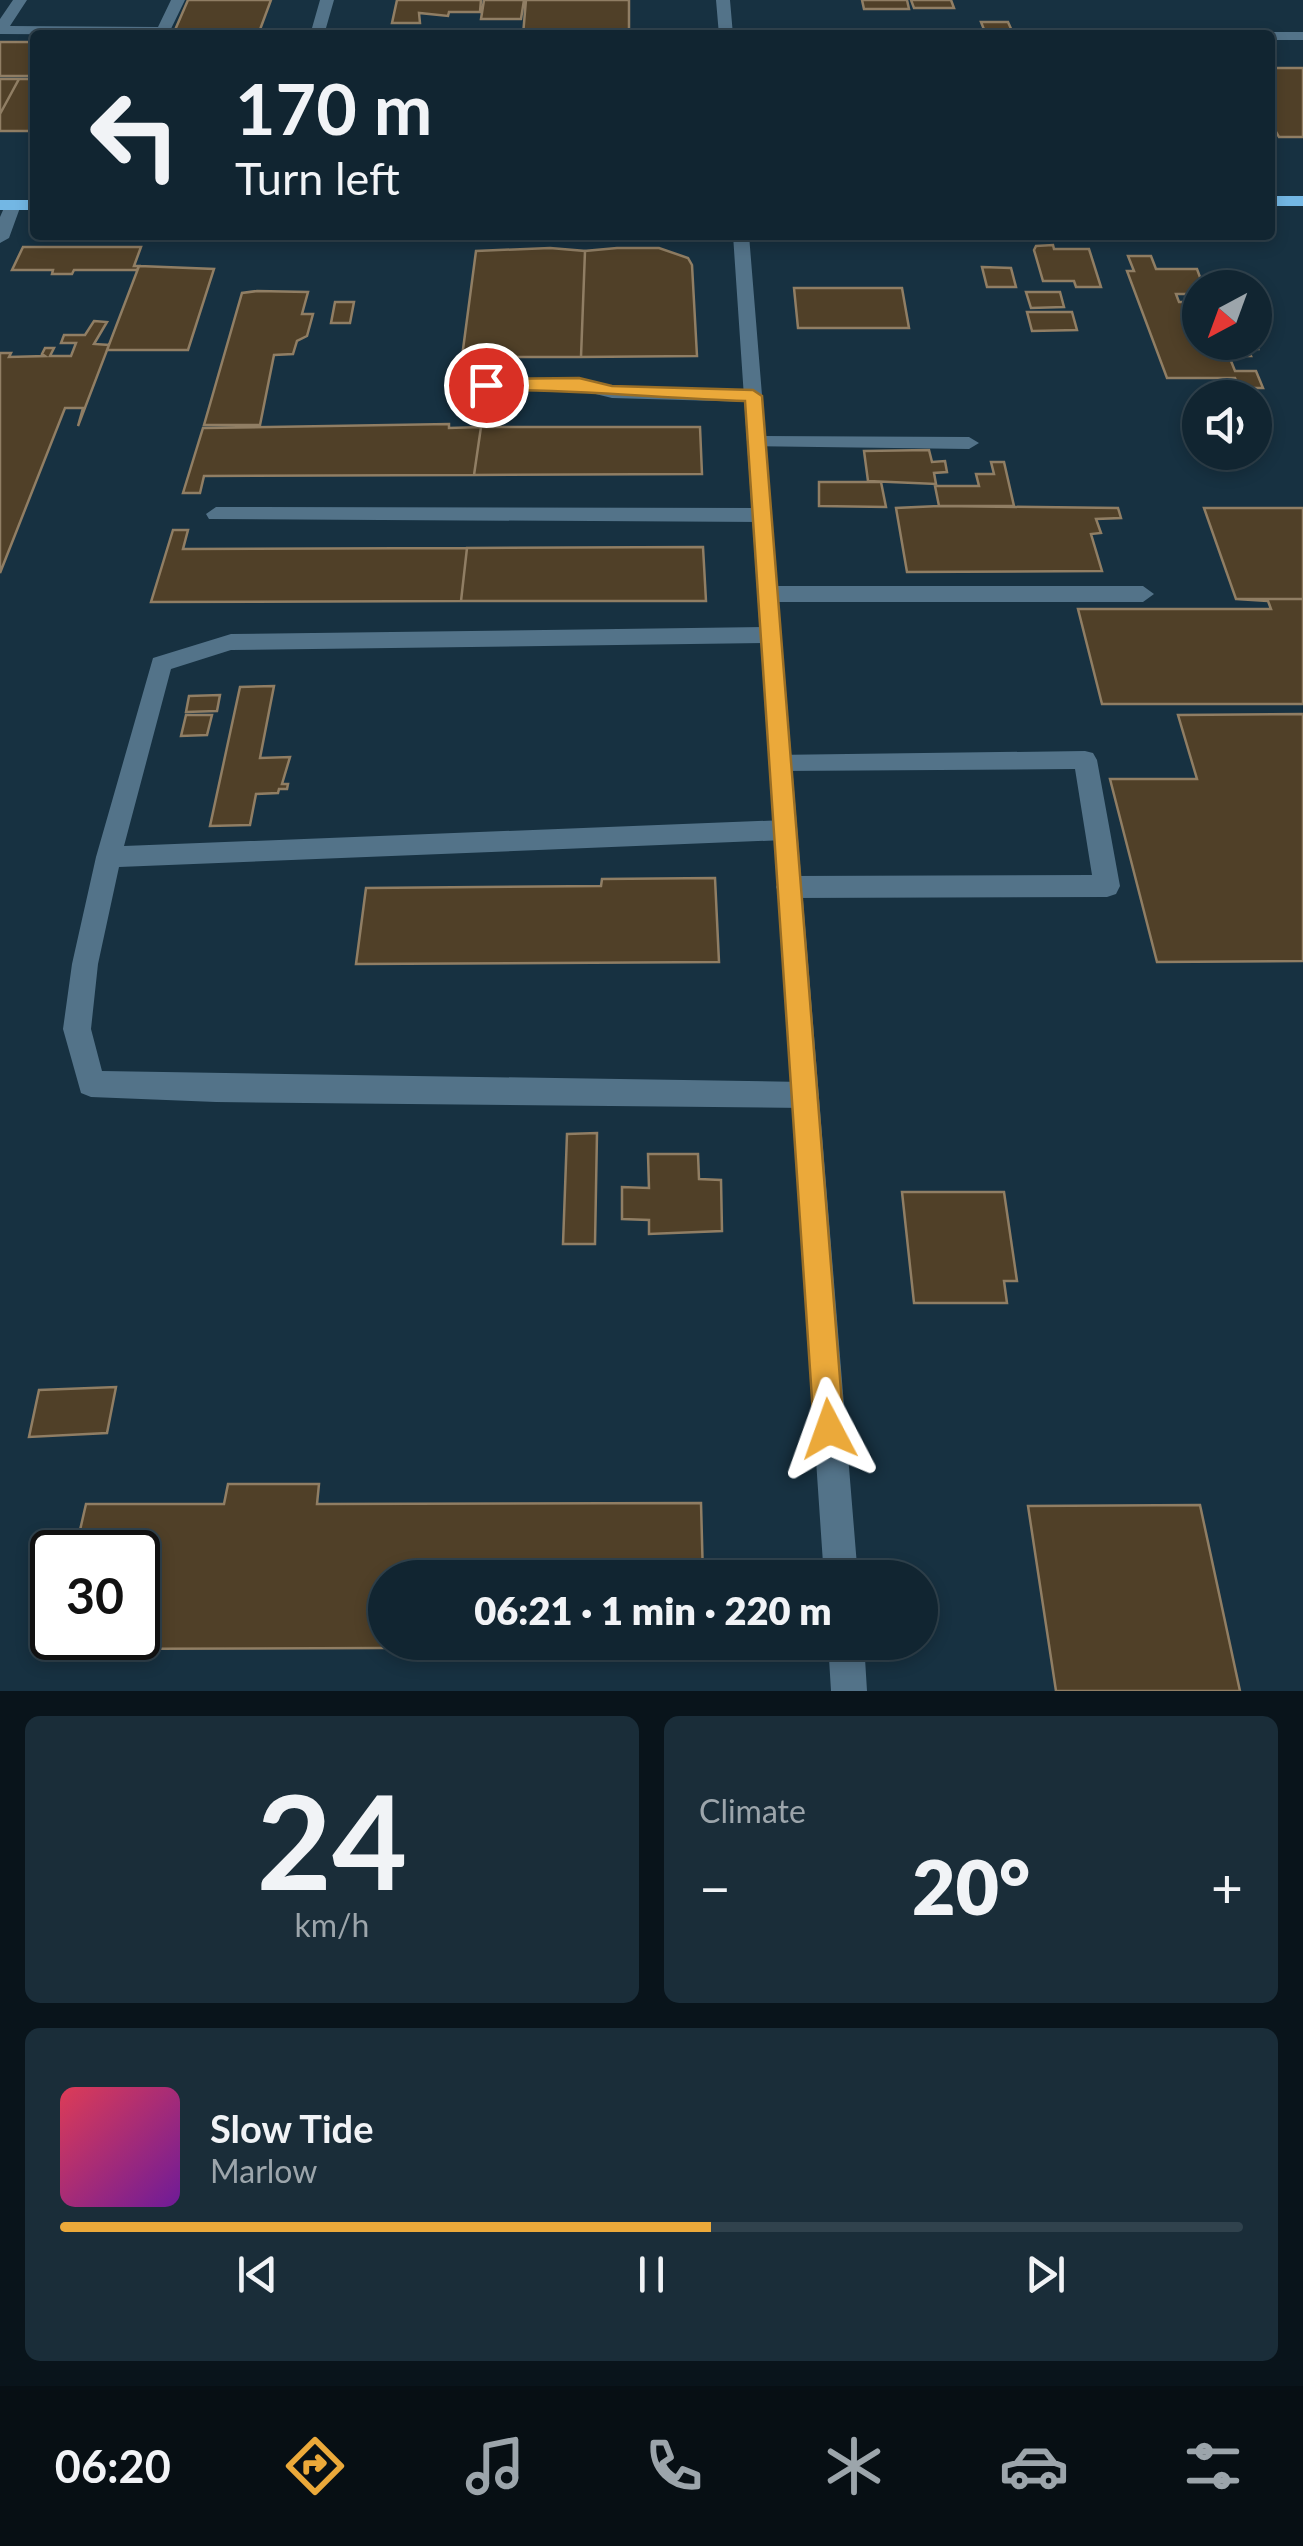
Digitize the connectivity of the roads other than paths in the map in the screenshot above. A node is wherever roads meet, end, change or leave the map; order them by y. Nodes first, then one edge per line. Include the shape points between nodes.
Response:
1 (20, 0) edge
2 (178, 0) edge
3 (328, 0) edge
4 (723, 0) edge
5 (0, 30) edge
6 (163, 30) edge
7 (319, 30) edge
8 (726, 30) edge
9 (30, 31) edge
10 (1275, 36) edge
11 (1303, 36) edge
12 (1275, 201) edge
13 (1303, 201) edge
14 (7, 205) edge
15 (0, 238) edge
16 (741, 240) edge
17 (486, 385) dead end
18 (753, 396) junction
19 (756, 442) junction
20 (969, 443) dead end
21 (216, 514) dead end
22 (762, 515) junction
23 (768, 594) junction
24 (1143, 594) dead end
25 (771, 635) junction
26 (780, 762) junction
27 (785, 830) junction
28 (109, 857) junction
29 (789, 887) junction
30 (805, 1095) junction
31 (839, 1560) edge
32 (847, 1660) edge
33 (850, 1691) edge

1 - 5 street
2 - 6 street
3 - 7 street
4 - 8 street
5 - 9 street
10 - 11 street
12 - 13 main road
14 - 15 street
16 - 18 street
17 - 18 street
18 - 19 street
19 - 20 street
19 - 22 street
21 - 22 street
22 - 23 street
23 - 24 street
23 - 25 street
25 - 26 street
25 - 28 street via 232,642 161,664
26 - 27 street
26 - 29 street via 1085,760 1107,886
27 - 28 street
27 - 29 street
28 - 30 street via 77,1029 91,1084
29 - 30 street
30 - 31 street
32 - 33 street

